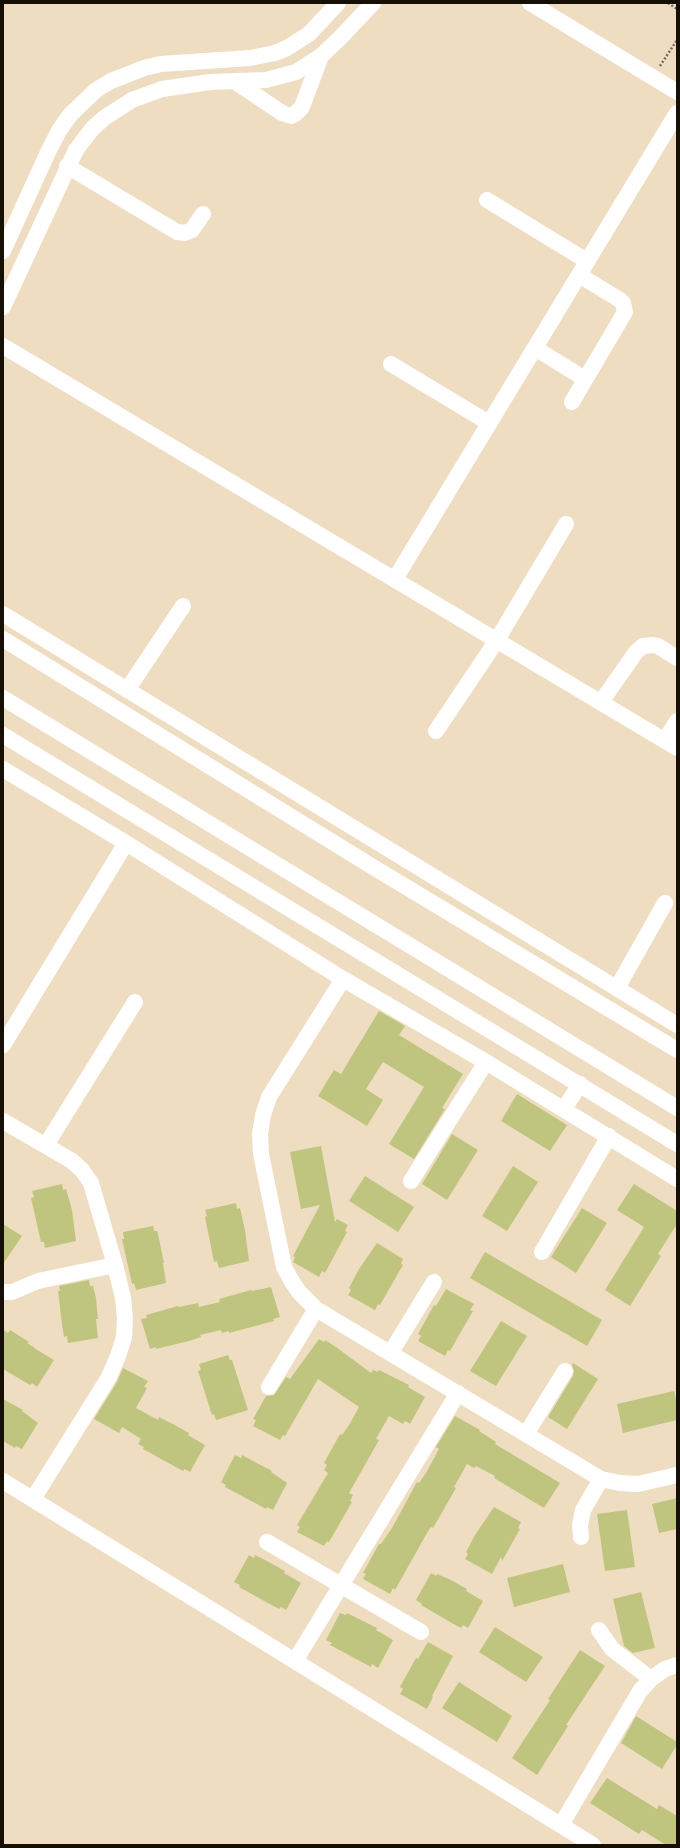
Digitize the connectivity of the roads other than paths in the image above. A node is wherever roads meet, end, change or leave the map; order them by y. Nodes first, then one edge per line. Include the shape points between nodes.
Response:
1 (338, 3) edge
2 (372, 3) edge
3 (530, 3) edge
4 (321, 56) junction
5 (236, 82) junction
6 (677, 92) edge
7 (677, 113) edge
8 (67, 166) junction
9 (487, 200) dead end
10 (203, 214) dead end
11 (3, 251) edge
12 (587, 261) junction
13 (579, 275) junction
14 (3, 307) edge
15 (3, 346) edge
16 (535, 348) junction
17 (391, 364) dead end
18 (585, 379) junction
19 (572, 402) dead end
20 (489, 423) junction
21 (566, 524) dead end
22 (395, 579) junction
23 (183, 606) dead end
24 (3, 614) edge
25 (3, 639) edge
26 (497, 640) junction
27 (677, 658) edge
28 (127, 690) junction
29 (3, 698) edge
30 (601, 702) junction
31 (677, 721) edge
32 (436, 731) dead end
33 (3, 735) edge
34 (671, 744) edge
35 (3, 769) edge
36 (126, 843) junction
37 (386, 848) junction
38 (373, 867) junction
39 (665, 904) dead end
40 (343, 979) junction
41 (617, 988) junction
42 (135, 1002) dead end
43 (677, 1025) edge
44 (3, 1045) edge
45 (677, 1050) edge
46 (486, 1062) junction
47 (580, 1084) junction
48 (677, 1108) edge
49 (564, 1110) junction
50 (3, 1121) edge
51 (608, 1136) junction
52 (677, 1144) edge
53 (46, 1145) junction
54 (677, 1179) edge
55 (411, 1181) dead end
56 (542, 1252) dead end
57 (115, 1265) junction
58 (434, 1282) dead end
59 (3, 1292) edge
60 (316, 1309) junction
61 (390, 1352) junction
62 (565, 1371) dead end
63 (268, 1387) dead end
64 (458, 1393) junction
65 (526, 1434) junction
66 (677, 1475) edge
67 (601, 1479) junction
68 (3, 1481) edge
69 (33, 1499) junction
70 (581, 1537) dead end
71 (267, 1542) dead end
72 (341, 1586) junction
73 (599, 1630) dead end
74 (421, 1632) dead end
75 (295, 1661) junction
76 (677, 1665) edge
77 (651, 1679) junction
78 (561, 1825) junction
79 (593, 1845) edge

1 - 11 street via 309,34 275,53 250,58 161,64 122,76 96,90 70,115 60,129
2 - 4 street
3 - 6 street
4 - 5 street via 281,77
4 - 5 street via 302,107 291,116 282,113
5 - 8 street via 178,86 132,100 92,129
7 - 12 street
8 - 10 street via 177,232 185,233 192,230
8 - 14 street
9 - 12 street
12 - 13 street
13 - 16 street
13 - 18 street via 620,300 625,307 623,316
15 - 22 street
16 - 18 street
16 - 20 street
17 - 20 street
18 - 19 street
20 - 22 street
21 - 26 street
22 - 26 street
23 - 28 street
24 - 28 street
25 - 38 street
26 - 30 street
26 - 32 street
27 - 30 street via 658,646 644,646 636,652
28 - 37 street
29 - 48 street
30 - 34 street
31 - 34 street
33 - 47 street
35 - 36 street
36 - 40 street
36 - 44 street
37 - 38 street
37 - 41 street
38 - 45 street
39 - 41 street
40 - 46 street
40 - 60 street via 270,1097 263,1115 260,1134 261,1154 284,1267 299,1292
41 - 43 street
42 - 53 street
46 - 49 street
46 - 55 street
47 - 49 street
47 - 52 street
49 - 51 street
50 - 53 street
51 - 54 street
51 - 56 street
53 - 57 street via 72,1161 92,1183
57 - 59 street via 38,1281 12,1292
57 - 69 street via 125,1318 124,1337 118,1356 109,1377
58 - 61 street
60 - 61 street
60 - 63 street
61 - 64 street
62 - 65 street
64 - 65 street
64 - 72 street
65 - 67 street
66 - 67 street via 638,1484
67 - 70 street via 583,1510
68 - 69 street
69 - 75 street
71 - 72 street
72 - 74 street
72 - 75 street
73 - 77 street via 612,1650
75 - 78 street
76 - 77 street via 665,1669
77 - 78 street via 640,1691
78 - 79 street

